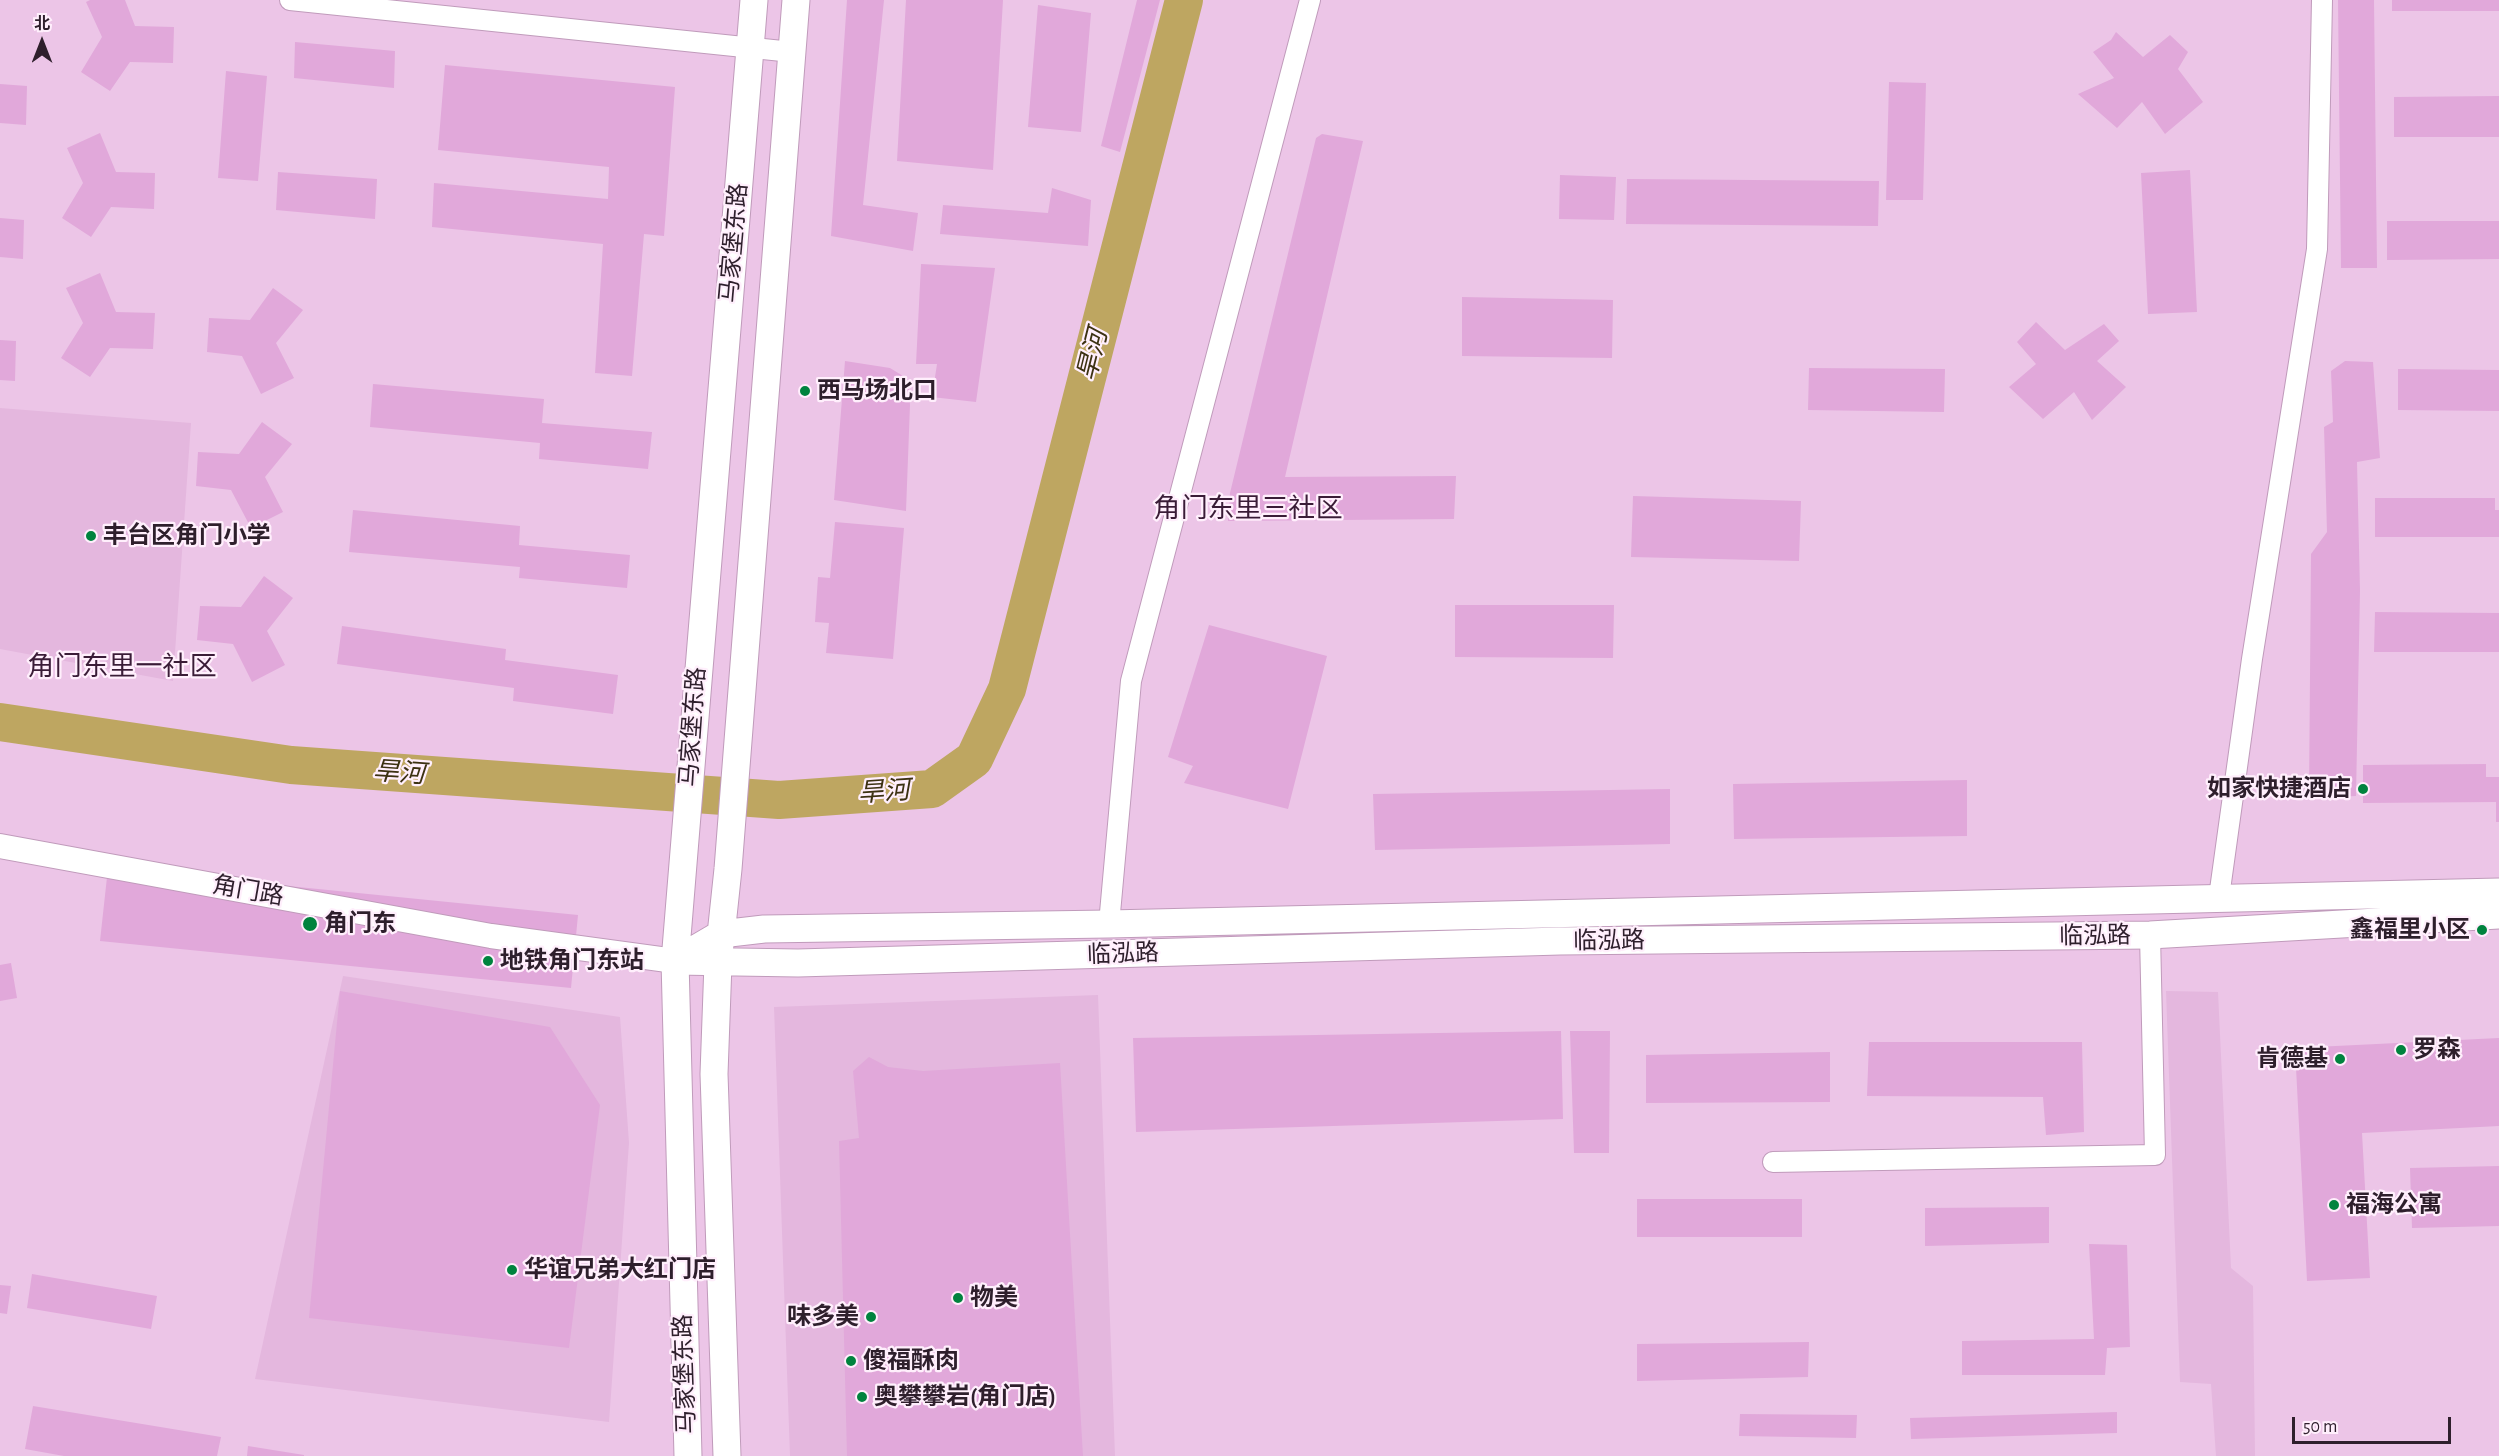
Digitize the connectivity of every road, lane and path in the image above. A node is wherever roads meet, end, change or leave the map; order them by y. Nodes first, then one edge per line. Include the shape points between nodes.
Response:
1 (290, 0) edge
2 (754, 0) edge
3 (796, 0) edge
4 (1310, 0) edge
5 (2322, 0) edge
6 (751, 48) junction
7 (792, 52) junction
8 (0, 846) edge
9 (2499, 892) edge
10 (2219, 897) junction
11 (2499, 915) edge
12 (1109, 924) junction
13 (721, 934) junction
14 (2150, 935) junction
15 (675, 961) junction
16 (718, 963) junction
17 (1773, 1162) dead end
18 (688, 1456) edge
19 (727, 1456) edge

1 - 6 street
2 - 6 main road, 马家堡东路
3 - 7 main road, 马家堡东路
4 - 12 street via 1131,681
5 - 10 street via 2317,249
6 - 7 street
6 - 15 main road, 马家堡东路
7 - 13 main road, 马家堡东路
8 - 15 street, 角门路 via 491,936
9 - 10 main road, 临泓路
10 - 12 main road, 临泓路
11 - 14 main road, 临泓路
12 - 13 main road, 临泓路 via 764,929
13 - 15 main road
13 - 16 main road, 马家堡东路
14 - 16 main road, 临泓路 via 1560,941
14 - 17 street via 2155,1155
15 - 16 main road, 临泓路
15 - 18 main road, 马家堡东路
16 - 19 main road, 马家堡东路 via 714,1074

